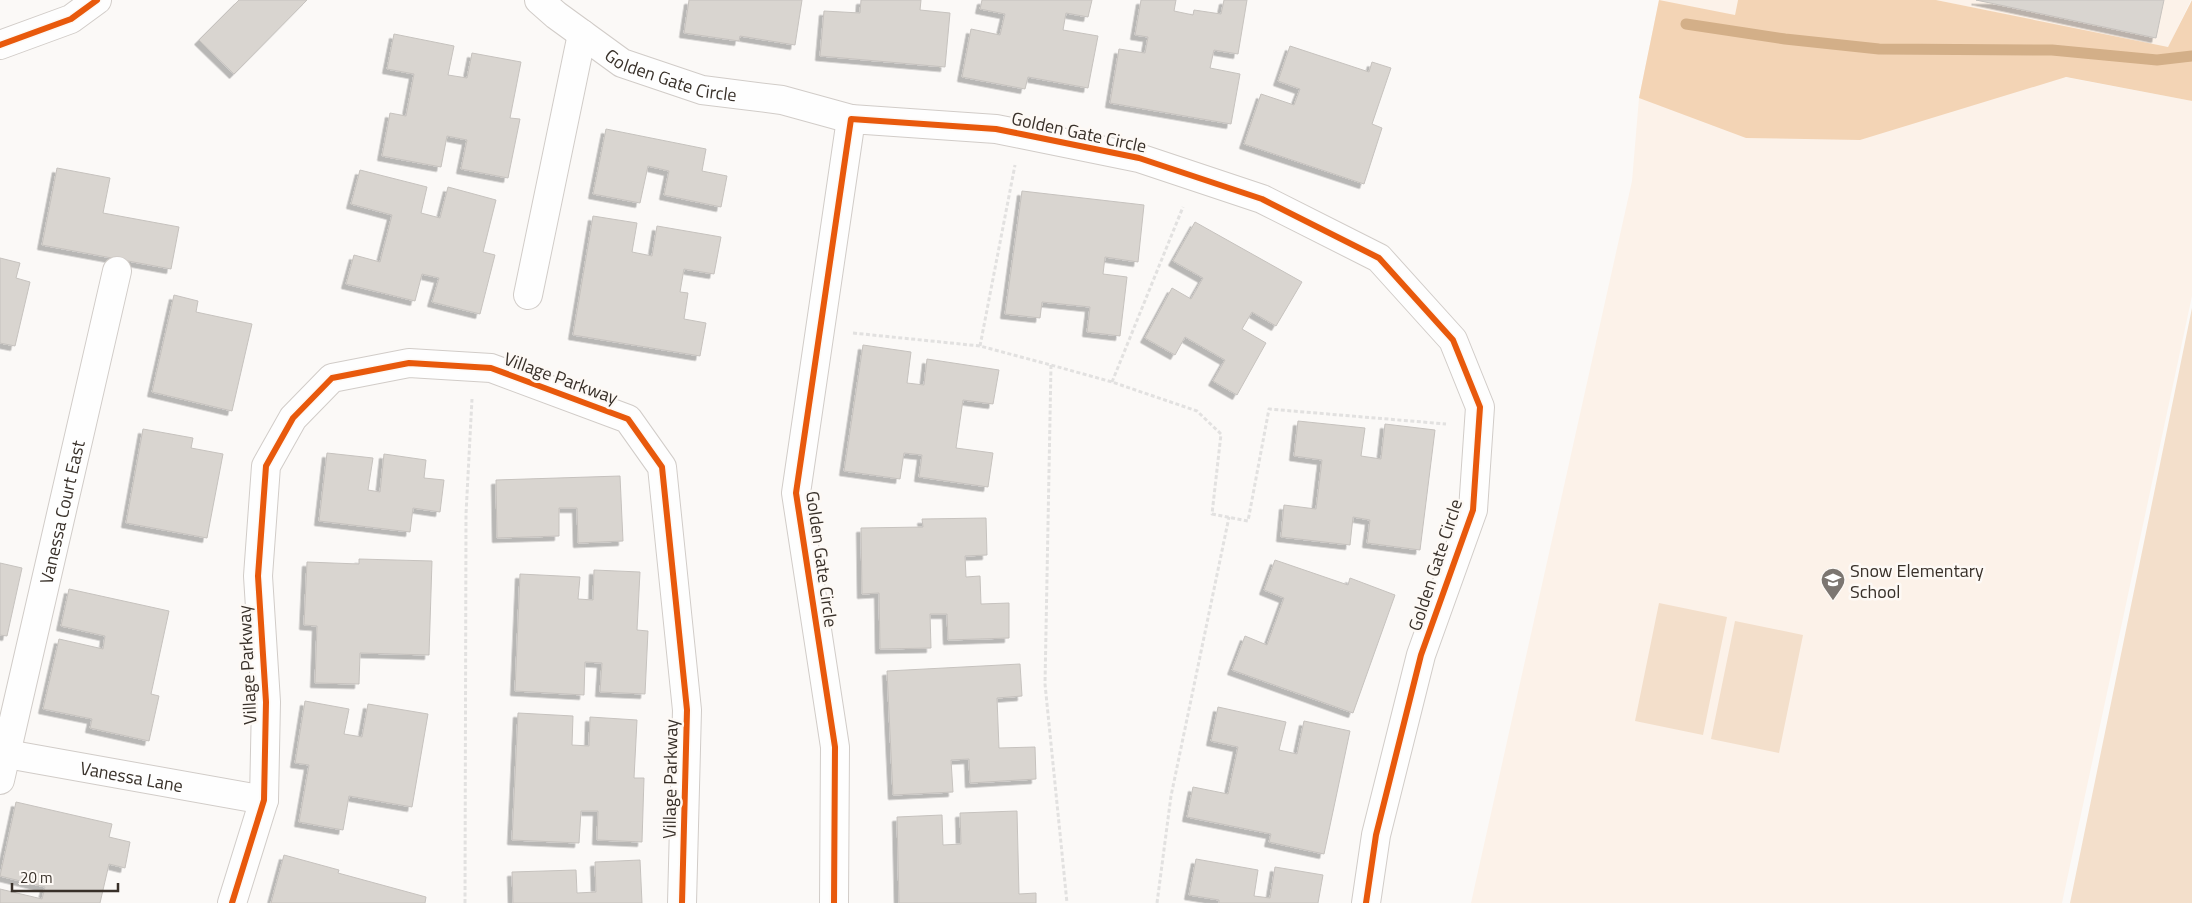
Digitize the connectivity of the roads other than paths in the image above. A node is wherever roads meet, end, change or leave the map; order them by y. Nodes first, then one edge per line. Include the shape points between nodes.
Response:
1 (97, 0) edge
2 (539, 0) edge
3 (582, 34) junction
4 (0, 45) edge
5 (851, 119) junction
6 (117, 271) dead end
7 (528, 294) dead end
8 (4, 755) edge
9 (0, 780) edge
10 (264, 800) junction
11 (232, 903) edge
12 (682, 903) edge
13 (834, 903) edge
14 (1366, 903) edge

1 - 4 street via 72,19
2 - 3 street, Golden Gate Circle
3 - 5 street, Golden Gate Circle via 622,63 702,90 782,100
3 - 7 street
5 - 13 street, Golden Gate Circle via 796,493 835,746
5 - 14 street, Golden Gate Circle via 1021,134 1139,158 1262,199 1379,258 1453,340 1480,407 1473,510 1420,655 1376,835
6 - 8 street, Vanessa Court East
8 - 9 street, Vanessa Court East
8 - 10 street, Vanessa Lane
10 - 11 street, Village Parkway
10 - 12 street, Village Parkway via 266,702 258,576 266,466 293,418 332,378 409,363 491,368 628,418 662,467 687,710

